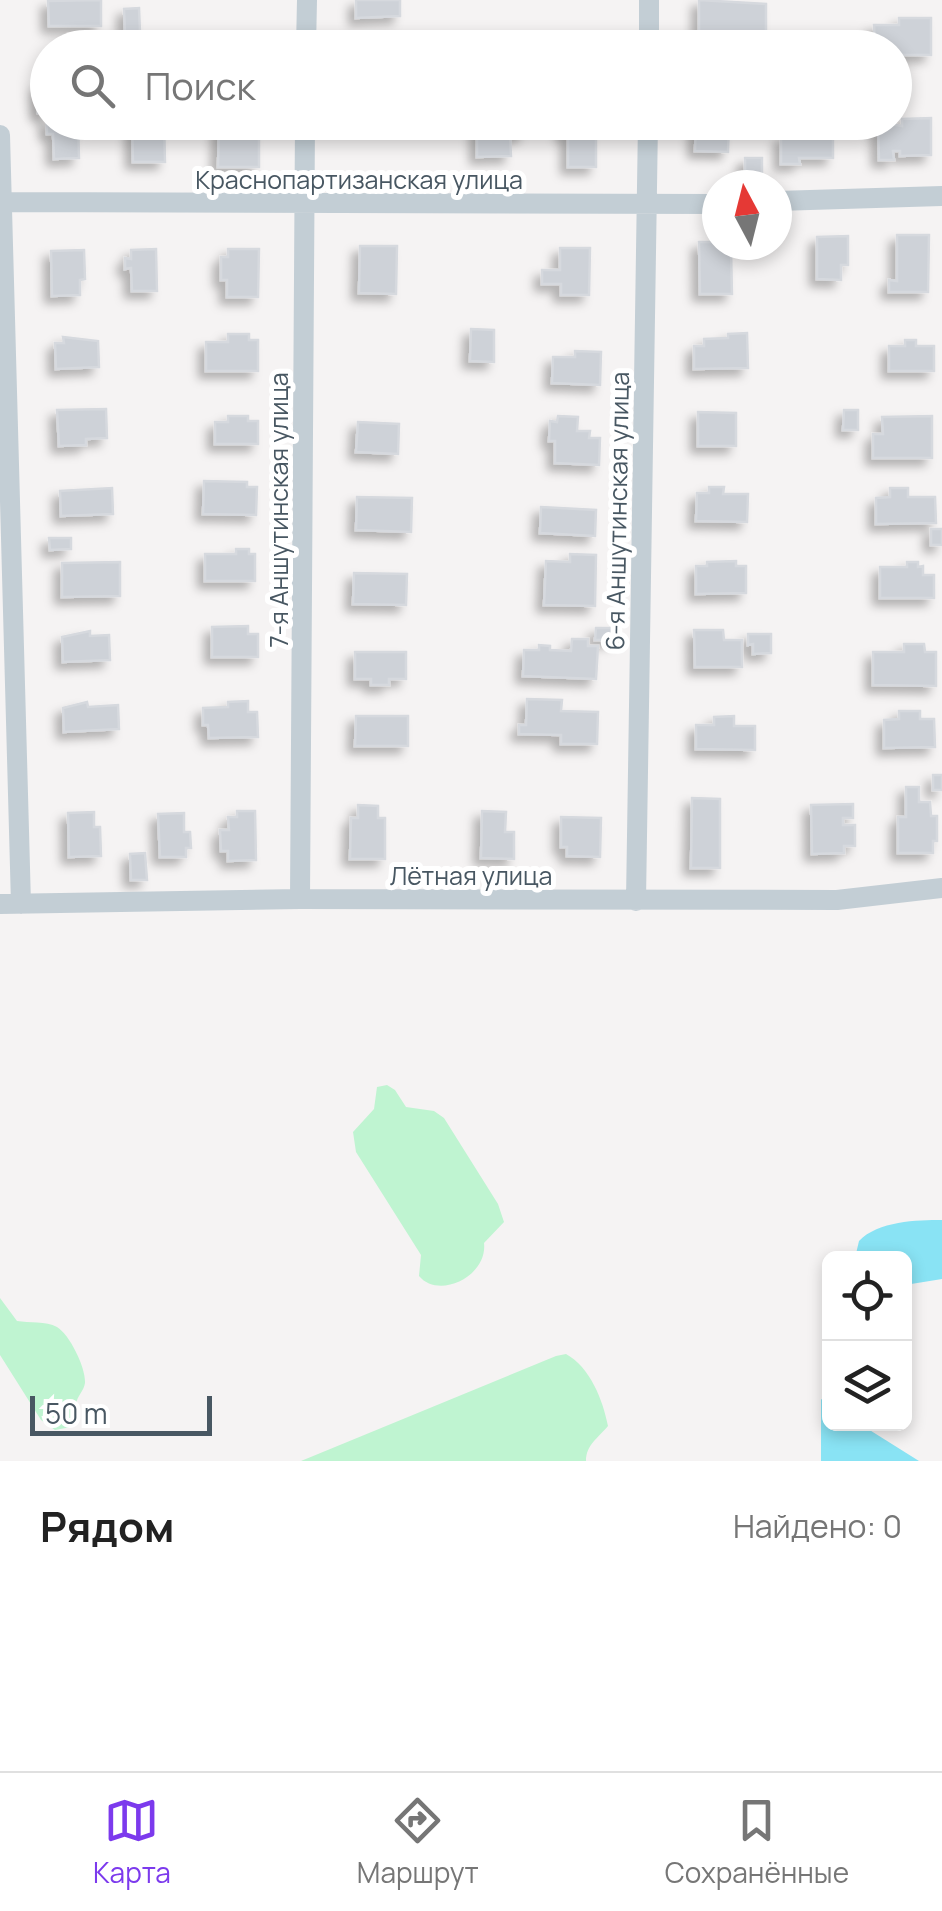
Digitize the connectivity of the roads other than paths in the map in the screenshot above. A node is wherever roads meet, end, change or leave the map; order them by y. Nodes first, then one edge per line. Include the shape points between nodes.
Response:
1 (306, 0) edge
2 (649, 0) edge
3 (306, 30) edge
4 (649, 30) edge
5 (0, 135) edge
6 (305, 140) edge
7 (648, 140) edge
8 (942, 196) edge
9 (792, 201) edge
10 (1, 202) edge
11 (304, 204) junction
12 (702, 204) edge
13 (647, 206) junction
14 (942, 888) edge
15 (300, 899) junction
16 (636, 901) junction
17 (11, 904) edge

1 - 3 street
2 - 4 street
5 - 10 street
6 - 11 street, 7-я Аншутинская улица
7 - 13 street, 6-я Аншутинская улица
8 - 9 street
10 - 11 street, Краснопартизанская улица
10 - 17 street
11 - 13 street, Краснопартизанская улица
11 - 15 street, 7-я Аншутинская улица
12 - 13 street, Краснопартизанская улица
13 - 16 street, 6-я Аншутинская улица
14 - 16 street, Лётная улица via 837,900
15 - 16 street, Лётная улица
15 - 17 street, Лётная улица

